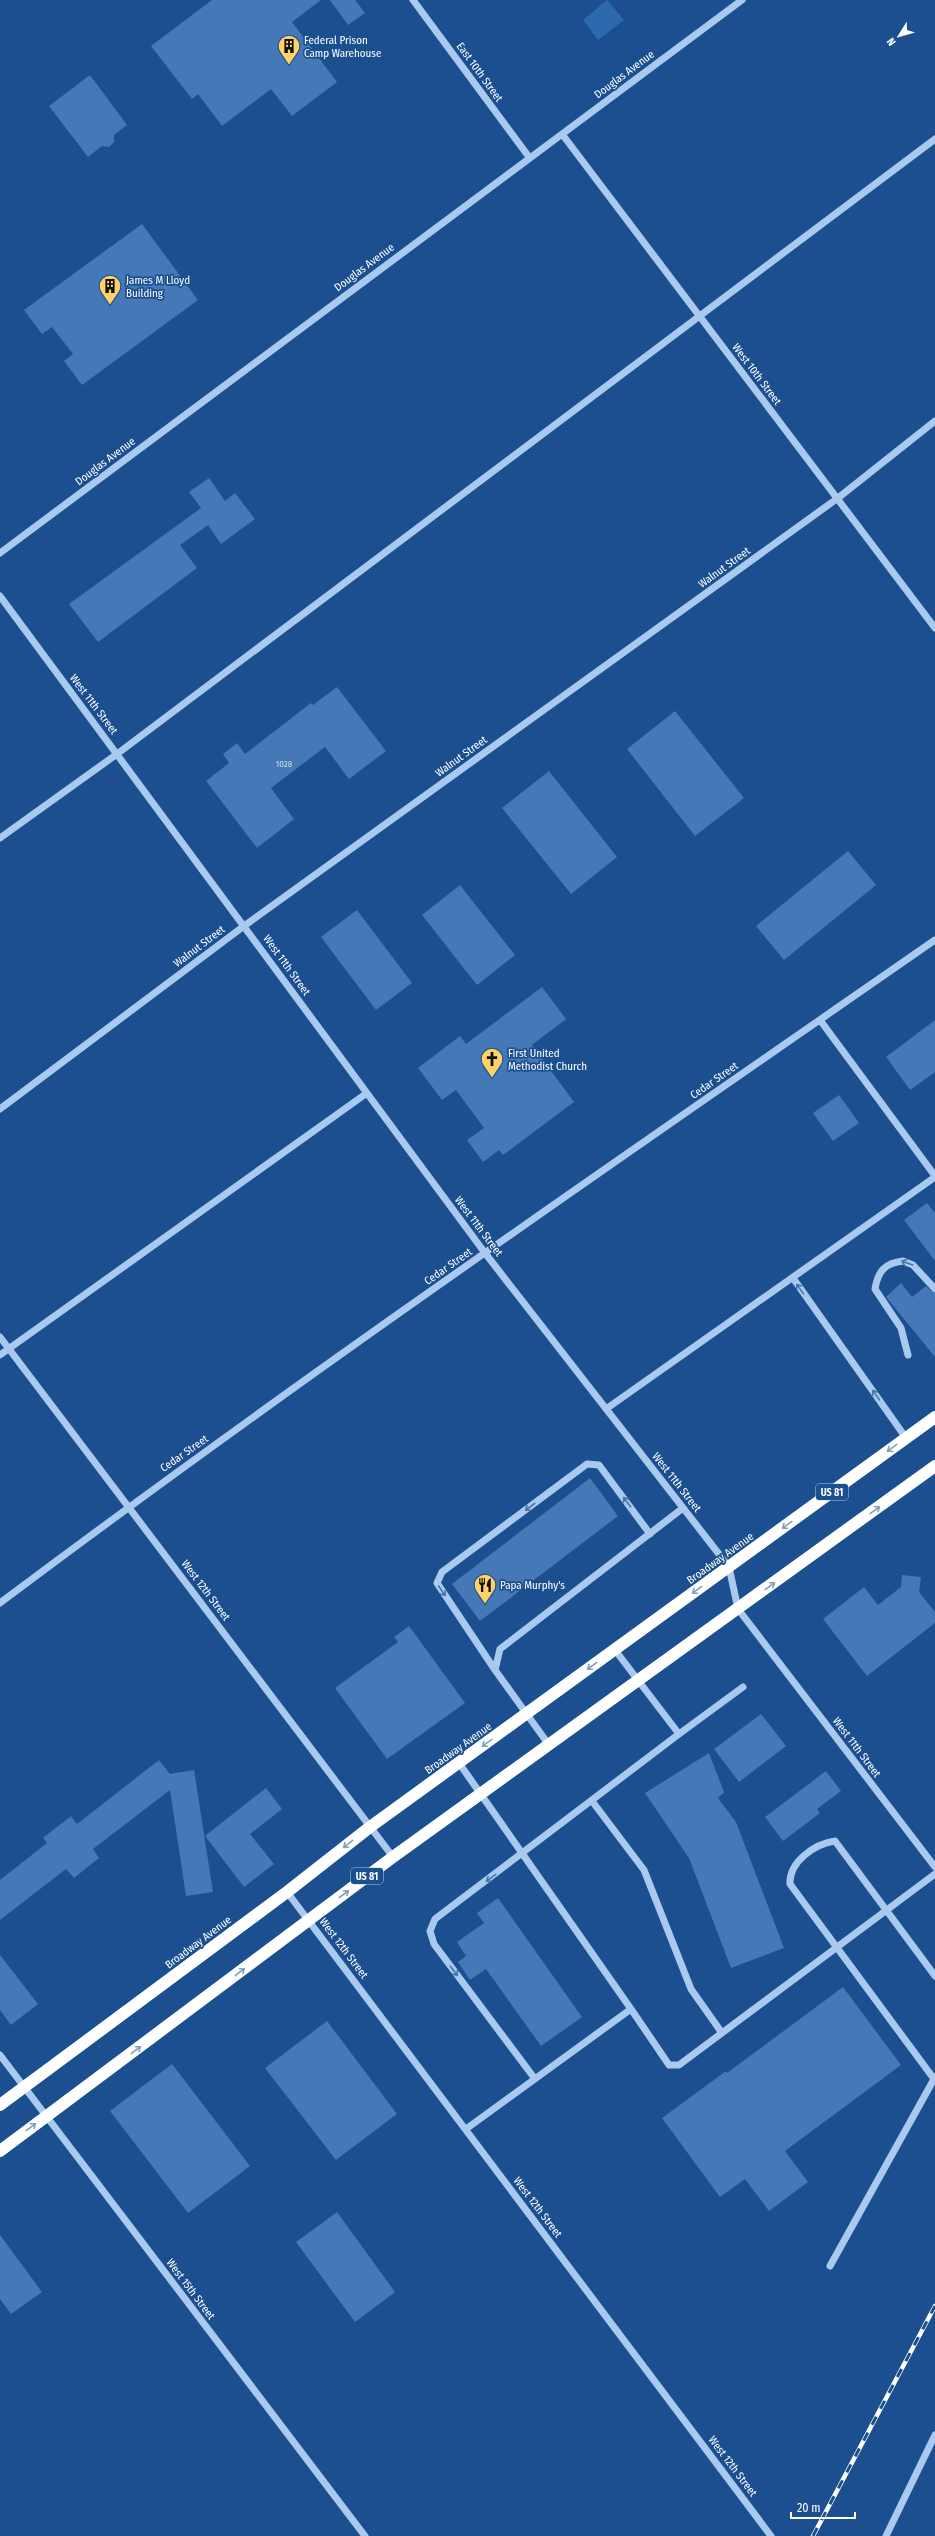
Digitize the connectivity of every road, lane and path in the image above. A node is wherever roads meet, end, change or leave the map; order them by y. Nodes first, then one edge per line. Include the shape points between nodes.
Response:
1 (413, 0) edge
2 (742, 0) edge
3 (562, 134) junction
4 (935, 138) edge
5 (529, 157) junction
6 (699, 315) junction
7 (935, 421) edge
8 (838, 498) junction
9 (0, 553) edge
10 (0, 596) edge
11 (935, 628) edge
12 (117, 754) junction
13 (0, 838) edge
14 (244, 926) junction
15 (935, 940) edge
16 (820, 1020) junction
17 (367, 1093) junction
18 (0, 1109) edge
19 (935, 1177) edge
20 (485, 1253) junction
21 (792, 1278) junction
22 (935, 1290) edge
23 (0, 1337) edge
24 (9, 1349) junction
25 (908, 1354) dead end
26 (0, 1356) edge
27 (606, 1409) junction
28 (935, 1417) edge
29 (906, 1438) junction
30 (935, 1466) edge
31 (129, 1506) junction
32 (683, 1508) junction
33 (650, 1534) junction
34 (729, 1567) junction
35 (0, 1604) edge
36 (738, 1609) junction
37 (615, 1650) junction
38 (495, 1670) junction
39 (638, 1681) junction
40 (743, 1687) dead end
41 (527, 1714) junction
42 (679, 1734) junction
43 (549, 1745) junction
44 (459, 1763) junction
45 (480, 1794) junction
46 (592, 1801) junction
47 (370, 1827) junction
48 (522, 1855) junction
49 (393, 1857) junction
50 (935, 1867) edge
51 (935, 1874) edge
52 (287, 1892) junction
53 (886, 1910) junction
54 (309, 1920) junction
55 (837, 1947) junction
56 (935, 1976) edge
57 (631, 2010) junction
58 (722, 2033) junction
59 (0, 2055) edge
60 (934, 2078) edge
61 (535, 2079) junction
62 (24, 2087) junction
63 (0, 2105) edge
64 (47, 2116) junction
65 (466, 2129) junction
66 (0, 2151) edge
67 (830, 2266) dead end
68 (935, 2435) edge
69 (365, 2536) edge
70 (771, 2536) edge
71 (886, 2536) edge

1 - 5 street, East 10th Street
2 - 3 street, Douglas Avenue
3 - 5 street, Douglas Avenue
3 - 6 street, West 10th Street
4 - 6 street
5 - 9 street, Douglas Avenue
6 - 8 street, West 10th Street
6 - 12 street
7 - 8 street, Walnut Street
8 - 11 street, West 10th Street
8 - 14 street, Walnut Street
10 - 12 street, West 11th Street
12 - 13 street
12 - 14 street, West 11th Street
14 - 17 street, West 11th Street
14 - 18 street, Walnut Street
15 - 16 street, Cedar Street
16 - 19 street
16 - 20 street, Cedar Street
17 - 20 street, West 11th Street
17 - 24 street
19 - 21 street
20 - 27 street, West 11th Street
20 - 31 street, Cedar Street
21 - 27 street
29 -> 21 street
22 -> 25 street via 913,1265 903,1261 894,1262 883,1268 877,1276 875,1289 901,1328
23 - 24 street, West 12th Street
24 - 26 street
24 - 31 street, West 12th Street
27 - 32 street, West 11th Street
28 - 29 highway, Broadway Avenue / US 81
29 -> 34 highway, Broadway Avenue / US 81
36 -> 30 highway, US 81
31 - 35 street, Cedar Street
31 - 47 street, West 12th Street
32 - 33 street
32 - 34 street, West 11th Street
33 - 38 street via 500,1649
33 -> 38 street via 599,1465 587,1464 442,1572 437,1583
34 - 36 street, West 11th Street
34 -> 37 highway, Broadway Avenue / US 81
36 - 39 highway, US 81
36 - 50 street, West 11th Street
37 - 39 street
37 -> 41 highway, Broadway Avenue / US 81
38 - 41 street
39 - 42 street
39 - 43 highway, US 81
40 - 42 street
41 - 43 street
41 -> 44 highway, Broadway Avenue / US 81
42 - 46 street
43 - 45 highway, US 81
44 - 45 street
44 - 47 highway, Broadway Avenue / US 81
45 - 48 street
45 - 49 highway, US 81
46 - 48 street
46 - 58 street via 644,1870 691,1989
47 - 49 street, West 12th Street
47 -> 52 highway, Broadway Avenue / US 81
48 - 57 street
48 -> 61 street via 435,1919 430,1931 434,1944
54 -> 49 highway, US 81
51 - 53 street
52 - 54 street, West 12th Street
52 - 62 highway, Broadway Avenue / US 81
53 - 55 street
53 - 55 street via 834,1841 822,1843 794,1865 790,1874 790,1884
53 - 56 street
64 -> 54 highway, US 81
54 - 65 street, West 12th Street
55 - 58 street
55 - 60 street
57 - 58 street via 669,2065 679,2065
57 - 61 street
59 - 62 street, West 15th Street
60 - 67 street
61 - 65 street
62 - 63 highway, Broadway Avenue / US 81
62 - 64 street, West 15th Street
66 -> 64 highway, US 81
64 - 69 street, West 15th Street
65 - 70 street, West 12th Street
68 - 71 street

